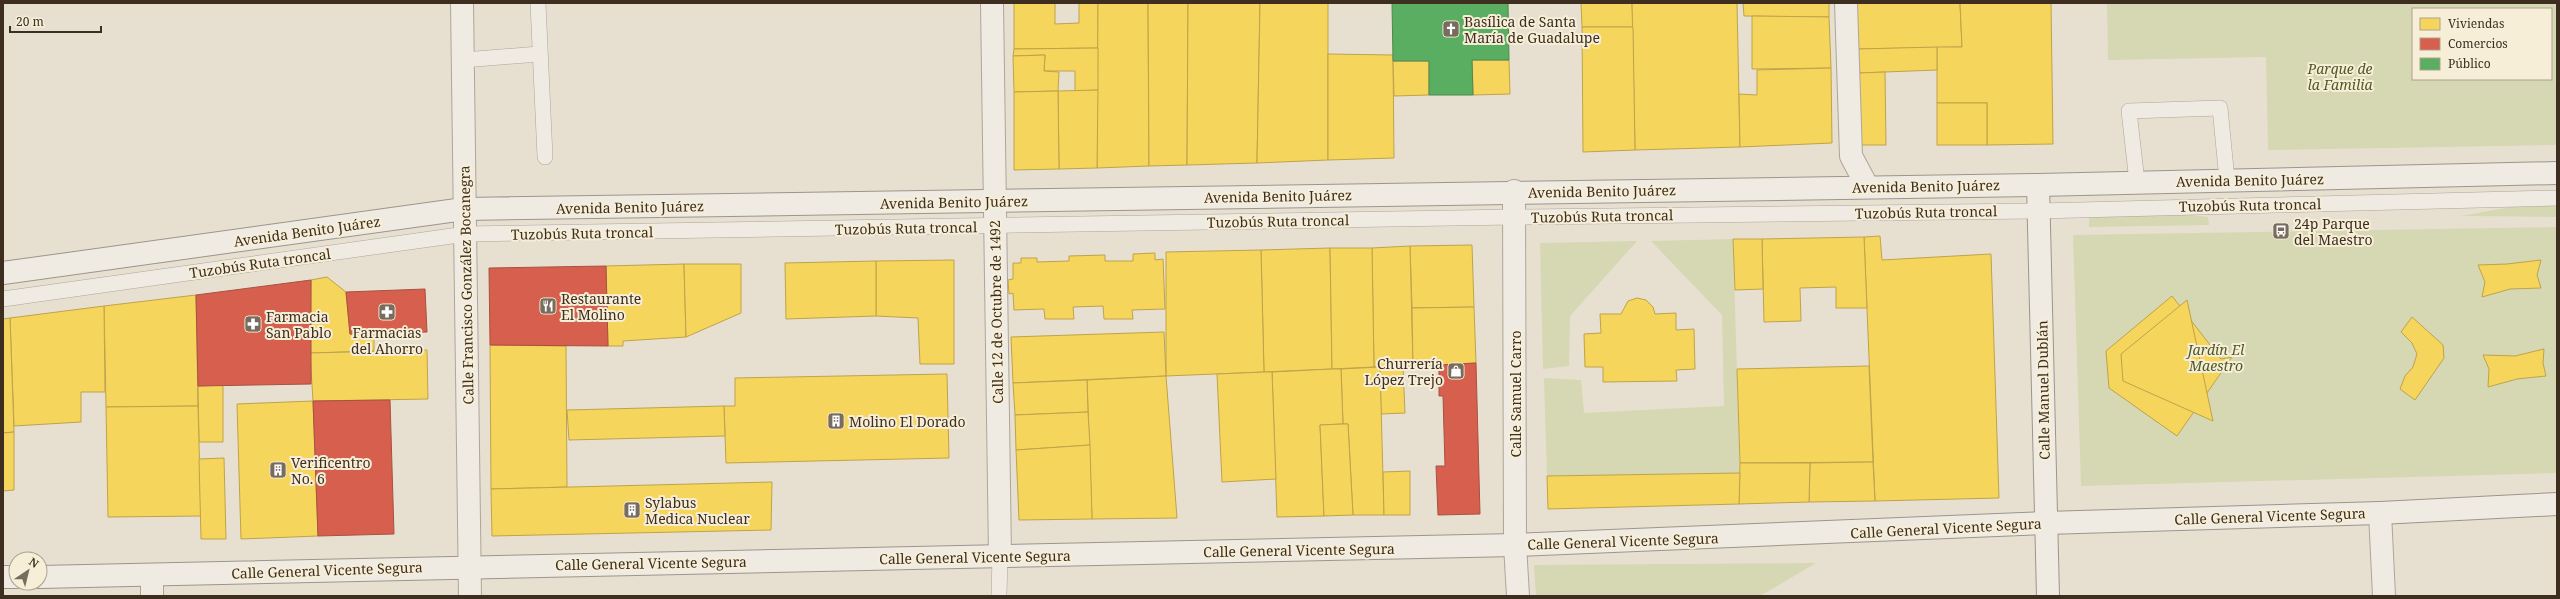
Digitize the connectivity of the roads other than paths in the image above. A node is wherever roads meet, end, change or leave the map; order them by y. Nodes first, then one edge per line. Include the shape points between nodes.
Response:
1 (462, 3) edge
2 (538, 3) edge
3 (992, 3) edge
4 (1846, 3) edge
5 (539, 54) junction
6 (463, 60) junction
7 (545, 157) dead end
8 (2557, 172) edge
9 (2227, 180) junction
10 (2137, 182) junction
11 (2038, 185) junction
12 (1867, 186) junction
13 (1514, 191) junction
14 (2557, 198) edge
15 (994, 202) junction
16 (464, 209) junction
17 (2038, 211) junction
18 (1514, 216) junction
19 (995, 227) junction
20 (466, 234) junction
21 (3, 273) edge
22 (3, 299) edge
23 (2557, 504) edge
24 (2380, 513) junction
25 (2046, 523) junction
26 (1515, 545) junction
27 (1000, 556) junction
28 (469, 566) junction
29 (48, 578) edge
30 (152, 585) edge
31 (470, 596) edge
32 (999, 596) edge
33 (1518, 596) edge
34 (2048, 596) edge
35 (2384, 596) edge

1 - 6 street, Calle Francisco González Bocanegra
2 - 5 lane
3 - 15 street, Calle 12 de Octubre de 1492
4 - 12 street via 1851,156
5 - 6 lane
5 - 7 lane
6 - 16 street, Calle Francisco González Bocanegra
8 - 9 street, Avenida Benito Juárez
9 - 10 street, Avenida Benito Juárez
9 - 10 lane via 2220,108 2129,111
10 - 11 street, Avenida Benito Juárez
11 - 12 street, Avenida Benito Juárez
11 - 17 street, Calle Manuel Dublán
12 - 13 street, Avenida Benito Juárez
13 - 15 street, Avenida Benito Juárez
13 - 18 street, Calle Samuel Carro
14 - 17 lane, Tuzobús Ruta troncal
15 - 16 street, Avenida Benito Juárez
15 - 19 street, Calle 12 de Octubre de 1492
16 - 20 street, Calle Francisco González Bocanegra
16 - 21 street, Avenida Benito Juárez
17 - 18 lane, Tuzobús Ruta troncal
17 - 25 street, Calle Manuel Dublán
18 - 19 lane, Tuzobús Ruta troncal
18 - 26 street, Calle Samuel Carro
19 - 20 lane, Tuzobús Ruta troncal
19 - 27 street, Calle 12 de Octubre de 1492
20 - 22 lane, Tuzobús Ruta troncal
20 - 28 street, Calle Francisco González Bocanegra
23 - 24 street, Calle General Vicente Segura
24 - 25 street, Calle General Vicente Segura
24 - 35 street
25 - 26 street, Calle General Vicente Segura
25 - 34 street, Calle Manuel Dublán
26 - 27 street, Calle General Vicente Segura
26 - 33 street, Calle Samuel Carro
27 - 28 street, Calle General Vicente Segura
27 - 32 lane, Calle 12 de Octubre de 1492
28 - 30 street, Calle General Vicente Segura
28 - 31 street, Calle Francisco González Bocanegra
29 - 30 street, Calle General Vicente Segura

